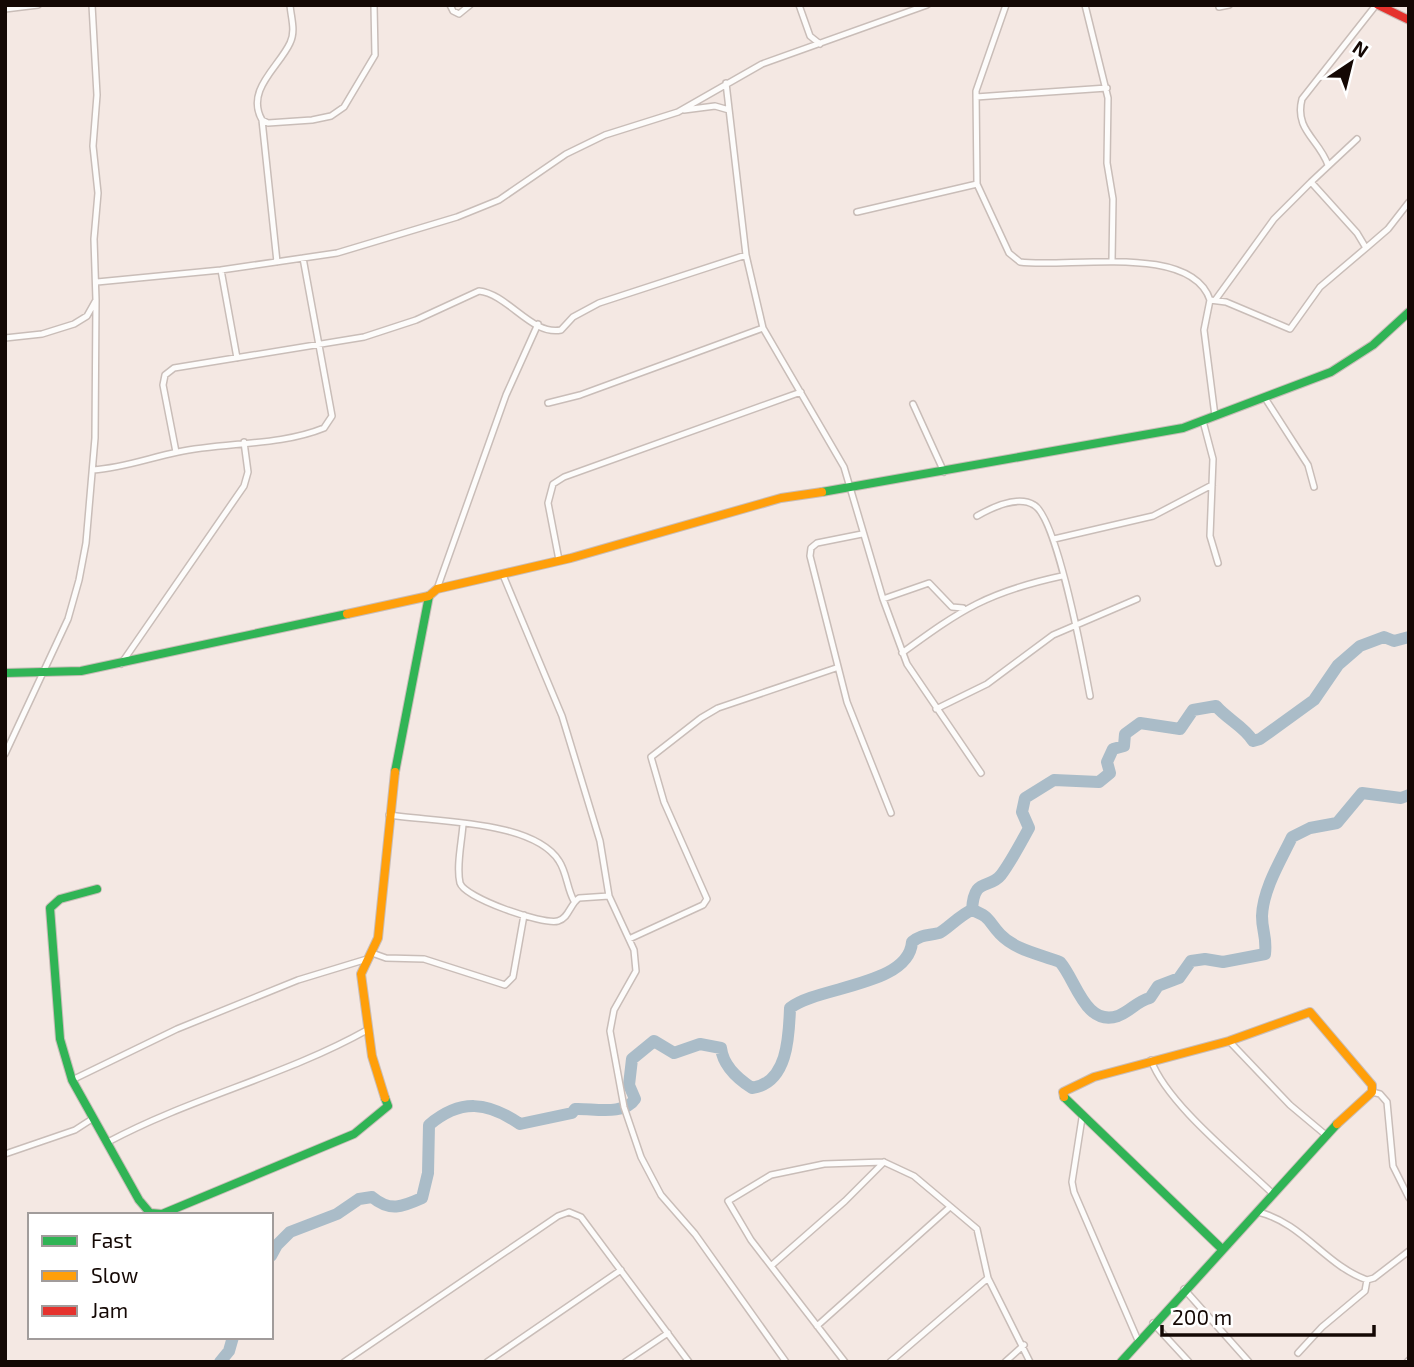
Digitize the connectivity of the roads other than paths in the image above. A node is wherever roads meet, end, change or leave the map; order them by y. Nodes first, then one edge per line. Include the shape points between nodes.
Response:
1 (38, 5) edge
2 (92, 5) edge
3 (290, 5) edge
4 (374, 5) edge
5 (450, 5) edge
6 (470, 5) edge
7 (799, 5) edge
8 (927, 5) edge
9 (1006, 5) edge
10 (1085, 5) edge
11 (1229, 5) edge
12 (1377, 5) edge
13 (1219, 7) dead end
14 (5, 9) edge
15 (1409, 20) edge
16 (820, 44) junction
17 (726, 83) junction
18 (1107, 88) junction
19 (976, 97) junction
20 (729, 110) junction
21 (678, 112) junction
22 (262, 120) junction
23 (1357, 139) dead end
24 (1328, 165) junction
25 (1311, 182) junction
26 (977, 184) junction
27 (1409, 202) edge
28 (858, 212) dead end
29 (1366, 248) junction
30 (746, 255) junction
31 (303, 258) junction
32 (1112, 261) junction
33 (277, 262) junction
34 (220, 270) junction
35 (97, 282) junction
36 (1213, 299) junction
37 (96, 300) junction
38 (1409, 312) edge
39 (538, 324) junction
40 (763, 328) junction
41 (5, 338) edge
42 (320, 344) junction
43 (237, 358) junction
44 (801, 392) junction
45 (1265, 398) junction
46 (548, 403) dead end
47 (913, 404) dead end
48 (1215, 416) junction
49 (1203, 421) junction
50 (244, 442) junction
51 (176, 452) junction
52 (93, 470) junction
53 (944, 472) junction
54 (1212, 485) junction
55 (849, 487) junction
56 (1314, 487) dead end
57 (977, 516) dead end
58 (862, 534) junction
59 (1054, 539) junction
60 (559, 560) junction
61 (1218, 563) dead end
62 (503, 575) junction
63 (1062, 576) junction
64 (437, 589) junction
65 (429, 596) junction
66 (883, 599) junction
67 (1138, 599) dead end
68 (967, 607) junction
69 (1075, 626) junction
70 (902, 653) junction
71 (121, 664) junction
72 (836, 668) junction
73 (5, 673) edge
74 (42, 673) junction
75 (1090, 696) dead end
76 (936, 709) junction
77 (5, 754) edge
78 (981, 773) dead end
79 (891, 813) dead end
80 (389, 815) junction
81 (463, 824) junction
82 (97, 889) dead end
83 (609, 896) junction
84 (574, 901) junction
85 (524, 915) junction
86 (629, 939) junction
87 (369, 956) junction
88 (367, 1030) junction
89 (1229, 1041) junction
90 (1150, 1060) junction
91 (72, 1080) junction
92 (1372, 1092) junction
93 (1082, 1116) junction
94 (92, 1119) junction
95 (1327, 1136) junction
96 (108, 1142) junction
97 (5, 1154) edge
98 (884, 1162) junction
99 (1273, 1194) junction
100 (1409, 1198) edge
101 (950, 1207) junction
102 (1258, 1212) junction
103 (149, 1213) edge
104 (158, 1213) edge
105 (1222, 1249) junction
106 (1409, 1251) edge
107 (772, 1265) junction
108 (621, 1270) junction
109 (988, 1278) junction
110 (1367, 1280) junction
111 (1184, 1289) junction
112 (1152, 1323) junction
113 (817, 1326) junction
114 (668, 1333) junction
115 (1137, 1338) junction
116 (1024, 1345) junction
117 (1298, 1353) dead end
118 (1123, 1361) edge
119 (344, 1362) edge
120 (487, 1362) edge
121 (625, 1362) edge
122 (689, 1362) edge
123 (786, 1362) edge
124 (845, 1362) edge
125 (890, 1362) edge
126 (1005, 1362) edge
127 (1030, 1362) edge
128 (1189, 1362) edge
129 (1249, 1362) edge

1 - 14 street
2 - 35 street
3 - 22 street via 291,42 261,84 257,105
4 - 22 street via 375,55 344,107 312,120
5 - 6 street via 460,14
7 - 16 street via 810,36
8 - 16 street
9 - 19 street
10 - 18 street
11 - 13 street
12 - 15 street
12 - 24 street via 1302,99 1299,112 1304,131
16 - 17 street via 762,64
17 - 20 street
17 - 21 street
18 - 19 street
18 - 32 street
19 - 26 street
20 - 21 street via 715,106
20 - 30 street
21 - 31 street via 586,144 479,209 348,250
22 - 33 street
23 - 24 street
24 - 25 street
25 - 29 street
25 - 36 street via 1274,219
26 - 28 street
26 - 32 street via 1017,261
27 - 29 street
29 - 36 street via 1320,287 1290,329
30 - 39 street via 589,307 561,330
30 - 40 street
31 - 33 street
31 - 42 street
32 - 36 street via 1173,269 1201,285
33 - 34 street
34 - 35 street
34 - 43 street
35 - 37 street
36 - 48 street via 1204,330
37 - 41 street via 87,316 74,324
37 - 52 street
38 - 45 street via 1344,365
39 - 42 street via 494,295 479,291 416,320
39 - 64 street via 506,395
40 - 44 street
40 - 46 street
42 - 43 street
42 - 50 street via 332,416 329,422 318,430
43 - 51 street via 174,368 165,375
44 - 55 street via 844,467
44 - 60 street via 553,484 548,503
45 - 48 street
45 - 56 street via 1308,465
47 - 53 street
48 - 49 street
49 - 53 street
49 - 54 street via 1213,459
50 - 51 street
50 - 71 street via 248,472 244,486
51 - 52 street via 116,469
52 - 74 street via 79,580 68,619
53 - 55 street
54 - 59 street via 1153,516
54 - 61 street via 1210,536
55 - 58 street
55 - 60 street via 763,502
57 - 59 street via 1026,502 1042,513
58 - 66 street
58 - 72 street via 817,543 810,552
59 - 63 street
60 - 62 street
62 - 64 street
62 - 83 street via 562,716 600,842
63 - 68 street via 1000,591
63 - 69 street
64 - 65 street
65 - 71 street
65 - 80 street
66 - 68 street via 929,583 952,607
66 - 70 street
67 - 69 street
68 - 70 street
69 - 75 street
69 - 76 street via 1054,635 987,684
70 - 76 street
71 - 74 street
72 - 79 street
72 - 86 street via 718,708 651,757 664,802 707,899 703,905
73 - 74 street
74 - 77 street
76 - 78 street
80 - 81 street
80 - 87 street via 378,938
81 - 84 street via 499,827 551,853 560,861
81 - 85 street via 460,882 464,890
82 - 91 street via 60,899 48,914 60,1039
83 - 84 street
83 - 86 street
84 - 85 street via 560,920
85 - 87 street via 513,977 505,985 424,959
86 - 123 street via 636,971 614,1010 610,1031 624,1107 641,1157 661,1195 695,1234
87 - 88 street via 361,982
87 - 91 street via 177,1029
88 - 96 street via 318,1055 174,1109
88 - 104 street via 388,1106 354,1134
89 - 90 street
89 - 92 street via 1310,1012 1365,1075
89 - 95 street
90 - 93 street via 1066,1090 1064,1098
90 - 99 street via 1172,1095
91 - 94 street
92 - 95 street
92 - 100 street via 1387,1102 1391,1159
93 - 105 street
93 - 115 street via 1074,1192
94 - 96 street
94 - 97 street via 75,1130
95 - 99 street
96 - 103 street
98 - 101 street via 914,1176
98 - 107 street
98 - 107 street via 824,1164 771,1175 731,1196 729,1204
99 - 102 street
101 - 109 street via 980,1234
101 - 113 street
102 - 105 street
102 - 110 street via 1294,1227 1328,1258
105 - 111 street
106 - 110 street
107 - 113 street
108 - 114 street
108 - 119 street via 581,1217 564,1213
108 - 120 street
109 - 116 street
109 - 125 street
110 - 117 street via 1365,1292
111 - 112 street
111 - 129 street
112 - 115 street
112 - 128 street
113 - 124 street
114 - 121 street
114 - 122 street
115 - 118 street
116 - 126 street
116 - 127 street

